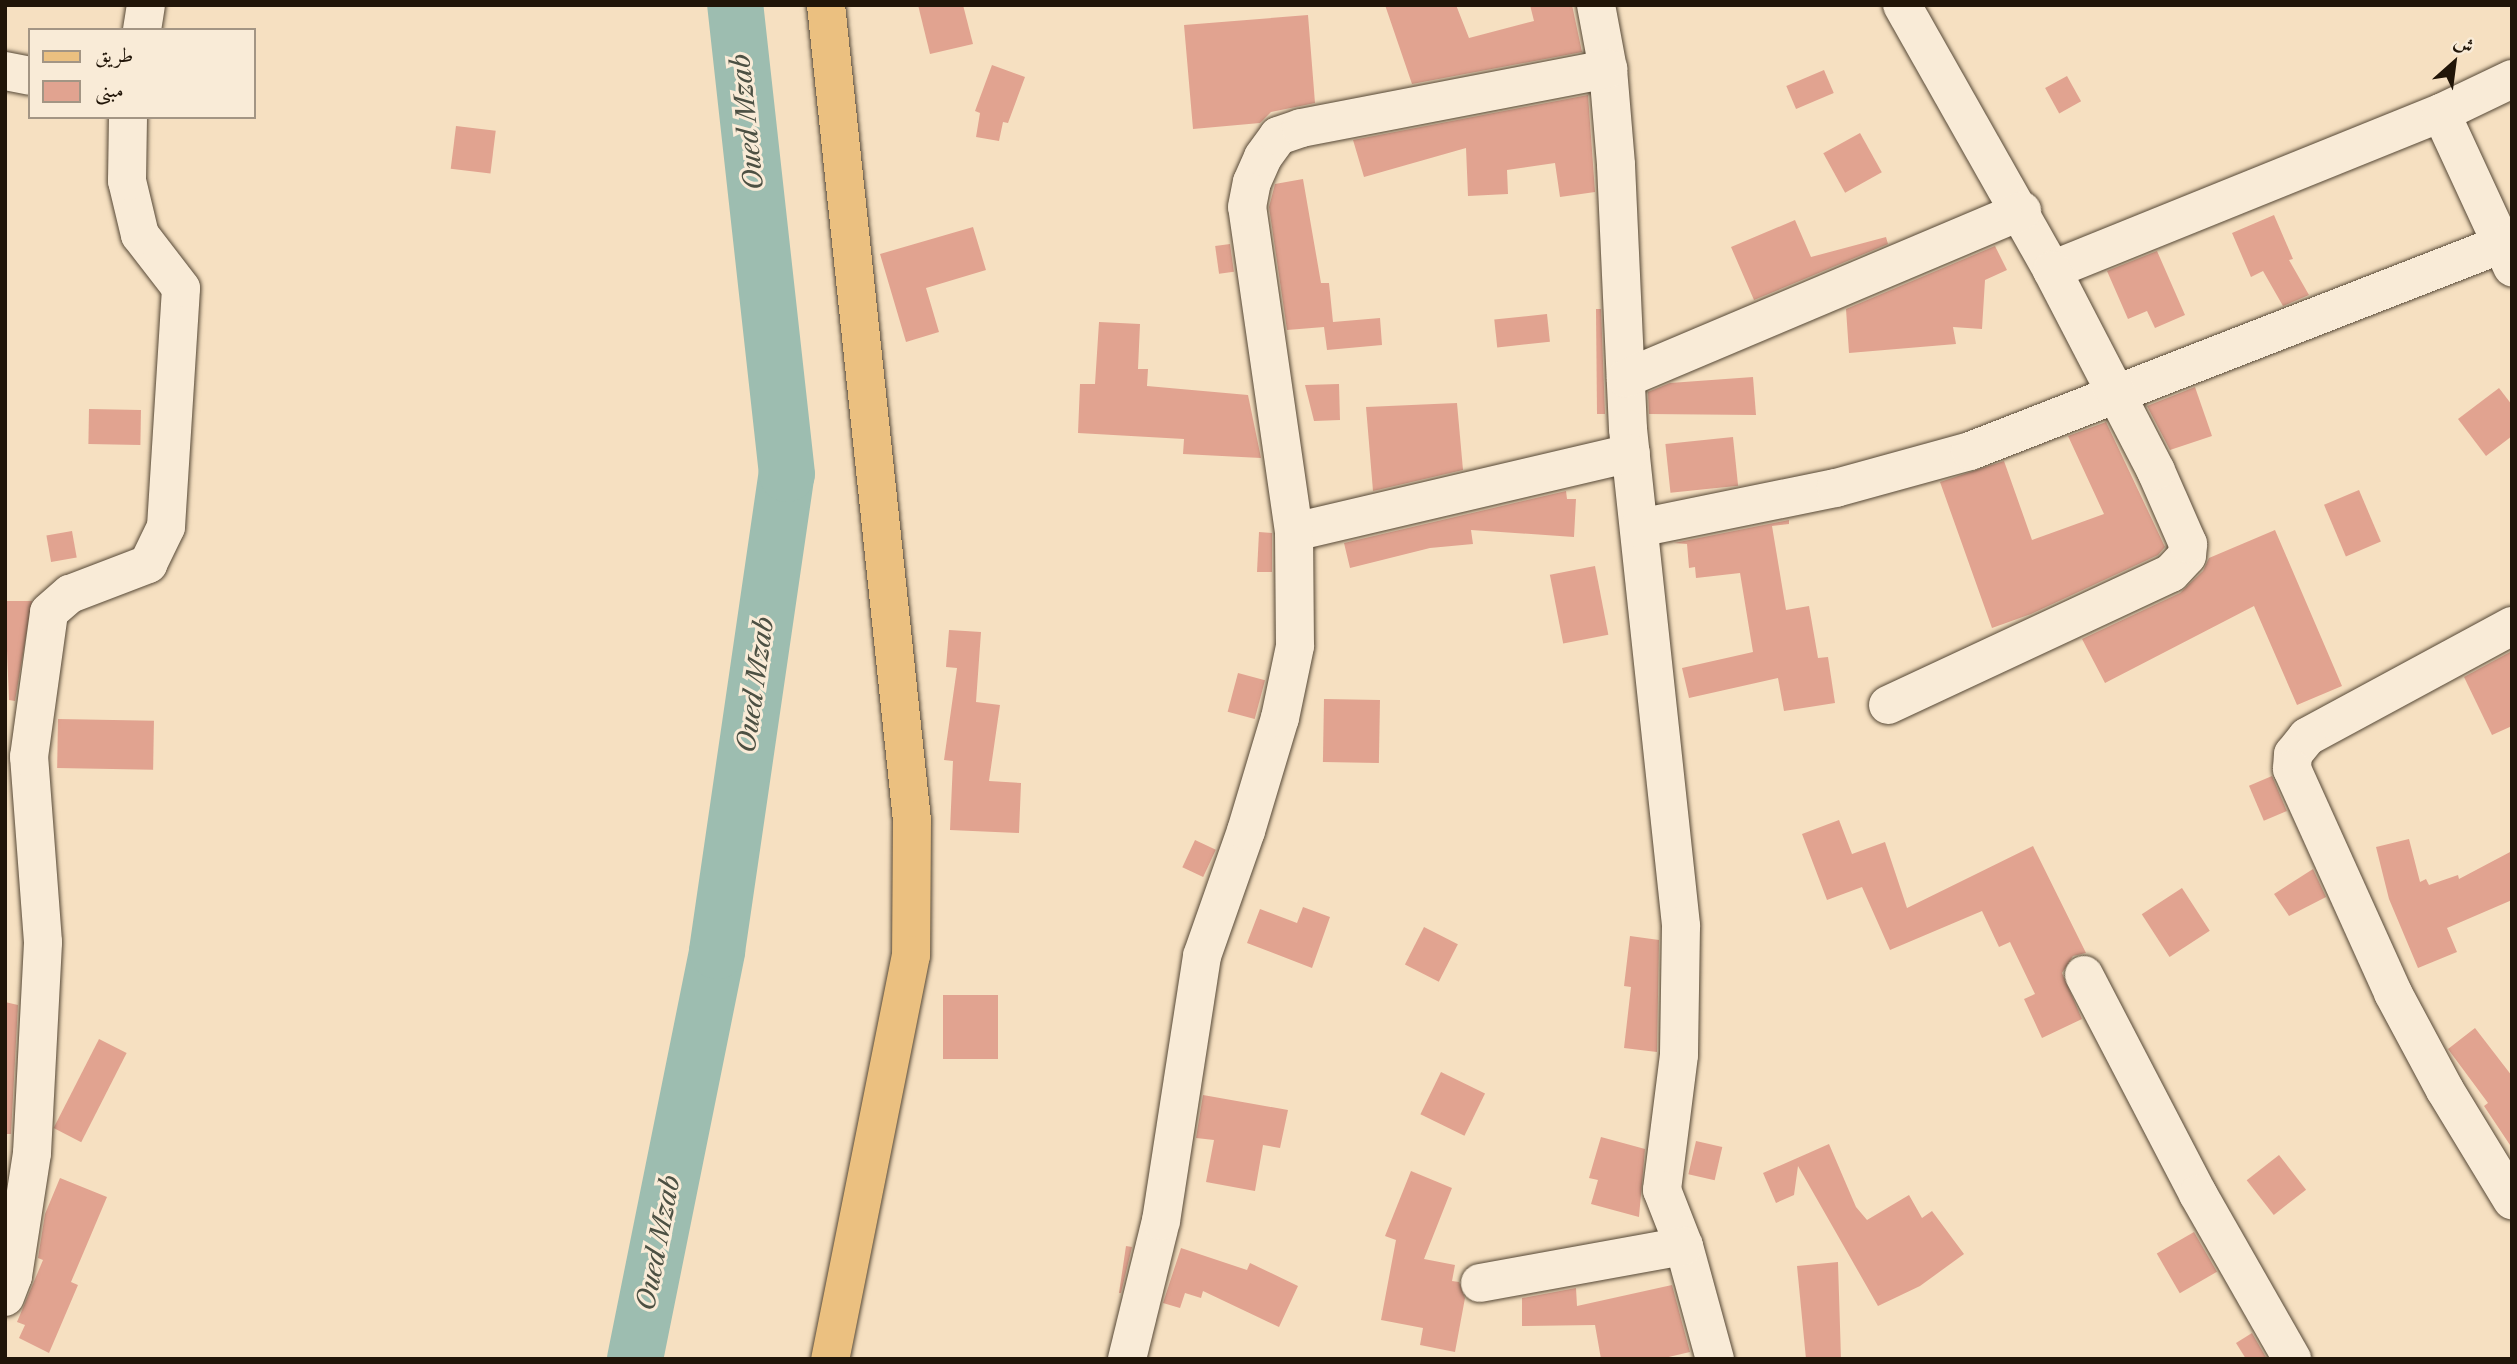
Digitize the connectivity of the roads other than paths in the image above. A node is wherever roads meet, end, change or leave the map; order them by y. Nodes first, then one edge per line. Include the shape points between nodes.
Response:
1 (146, 5) edge
2 (827, 5) edge
3 (1902, 5) edge
4 (1600, 7) edge
5 (142, 28) edge
6 (1608, 69) junction
7 (5, 71) edge
8 (28, 76) edge
9 (2512, 79) edge
10 (2441, 113) junction
11 (128, 119) edge
12 (2022, 211) junction
13 (2507, 255) edge
14 (2052, 270) junction
15 (1626, 378) junction
16 (2114, 398) junction
17 (1631, 453) junction
18 (1639, 528) junction
19 (1294, 532) junction
20 (2512, 626) edge
21 (1888, 705) dead end
22 (17, 766) edge
23 (2084, 975) dead end
24 (2512, 1200) edge
25 (1684, 1246) junction
26 (1480, 1283) dead end
27 (5, 1297) edge
28 (830, 1359) edge
29 (1127, 1359) edge
30 (1715, 1359) edge
31 (2292, 1359) edge

1 - 5 street
2 - 28 main road via 912,820 911,956
3 - 12 street
4 - 6 street
6 - 15 street
6 - 19 street via 1301,128 1278,136 1263,157 1247,207
7 - 8 street
9 - 10 street
10 - 13 street
10 - 14 street
11 - 22 street via 127,181 140,235 181,288 166,527 148,564 70,594 49,612
12 - 14 street
12 - 15 street
13 - 16 street
14 - 16 street
15 - 17 street
16 - 18 street via 1970,451 1836,488
16 - 21 street via 2156,471 2188,544 2182,564
17 - 18 street
17 - 19 street
18 - 25 street via 1681,926 1679,1055 1662,1190
19 - 29 street via 1295,646 1250,818 1202,956 1161,1221
20 - 24 street via 2307,737 2293,754 2292,769 2393,993
22 - 27 street via 43,942 32,1153 13,1276
23 - 31 street via 2198,1194
25 - 26 street
25 - 30 street

